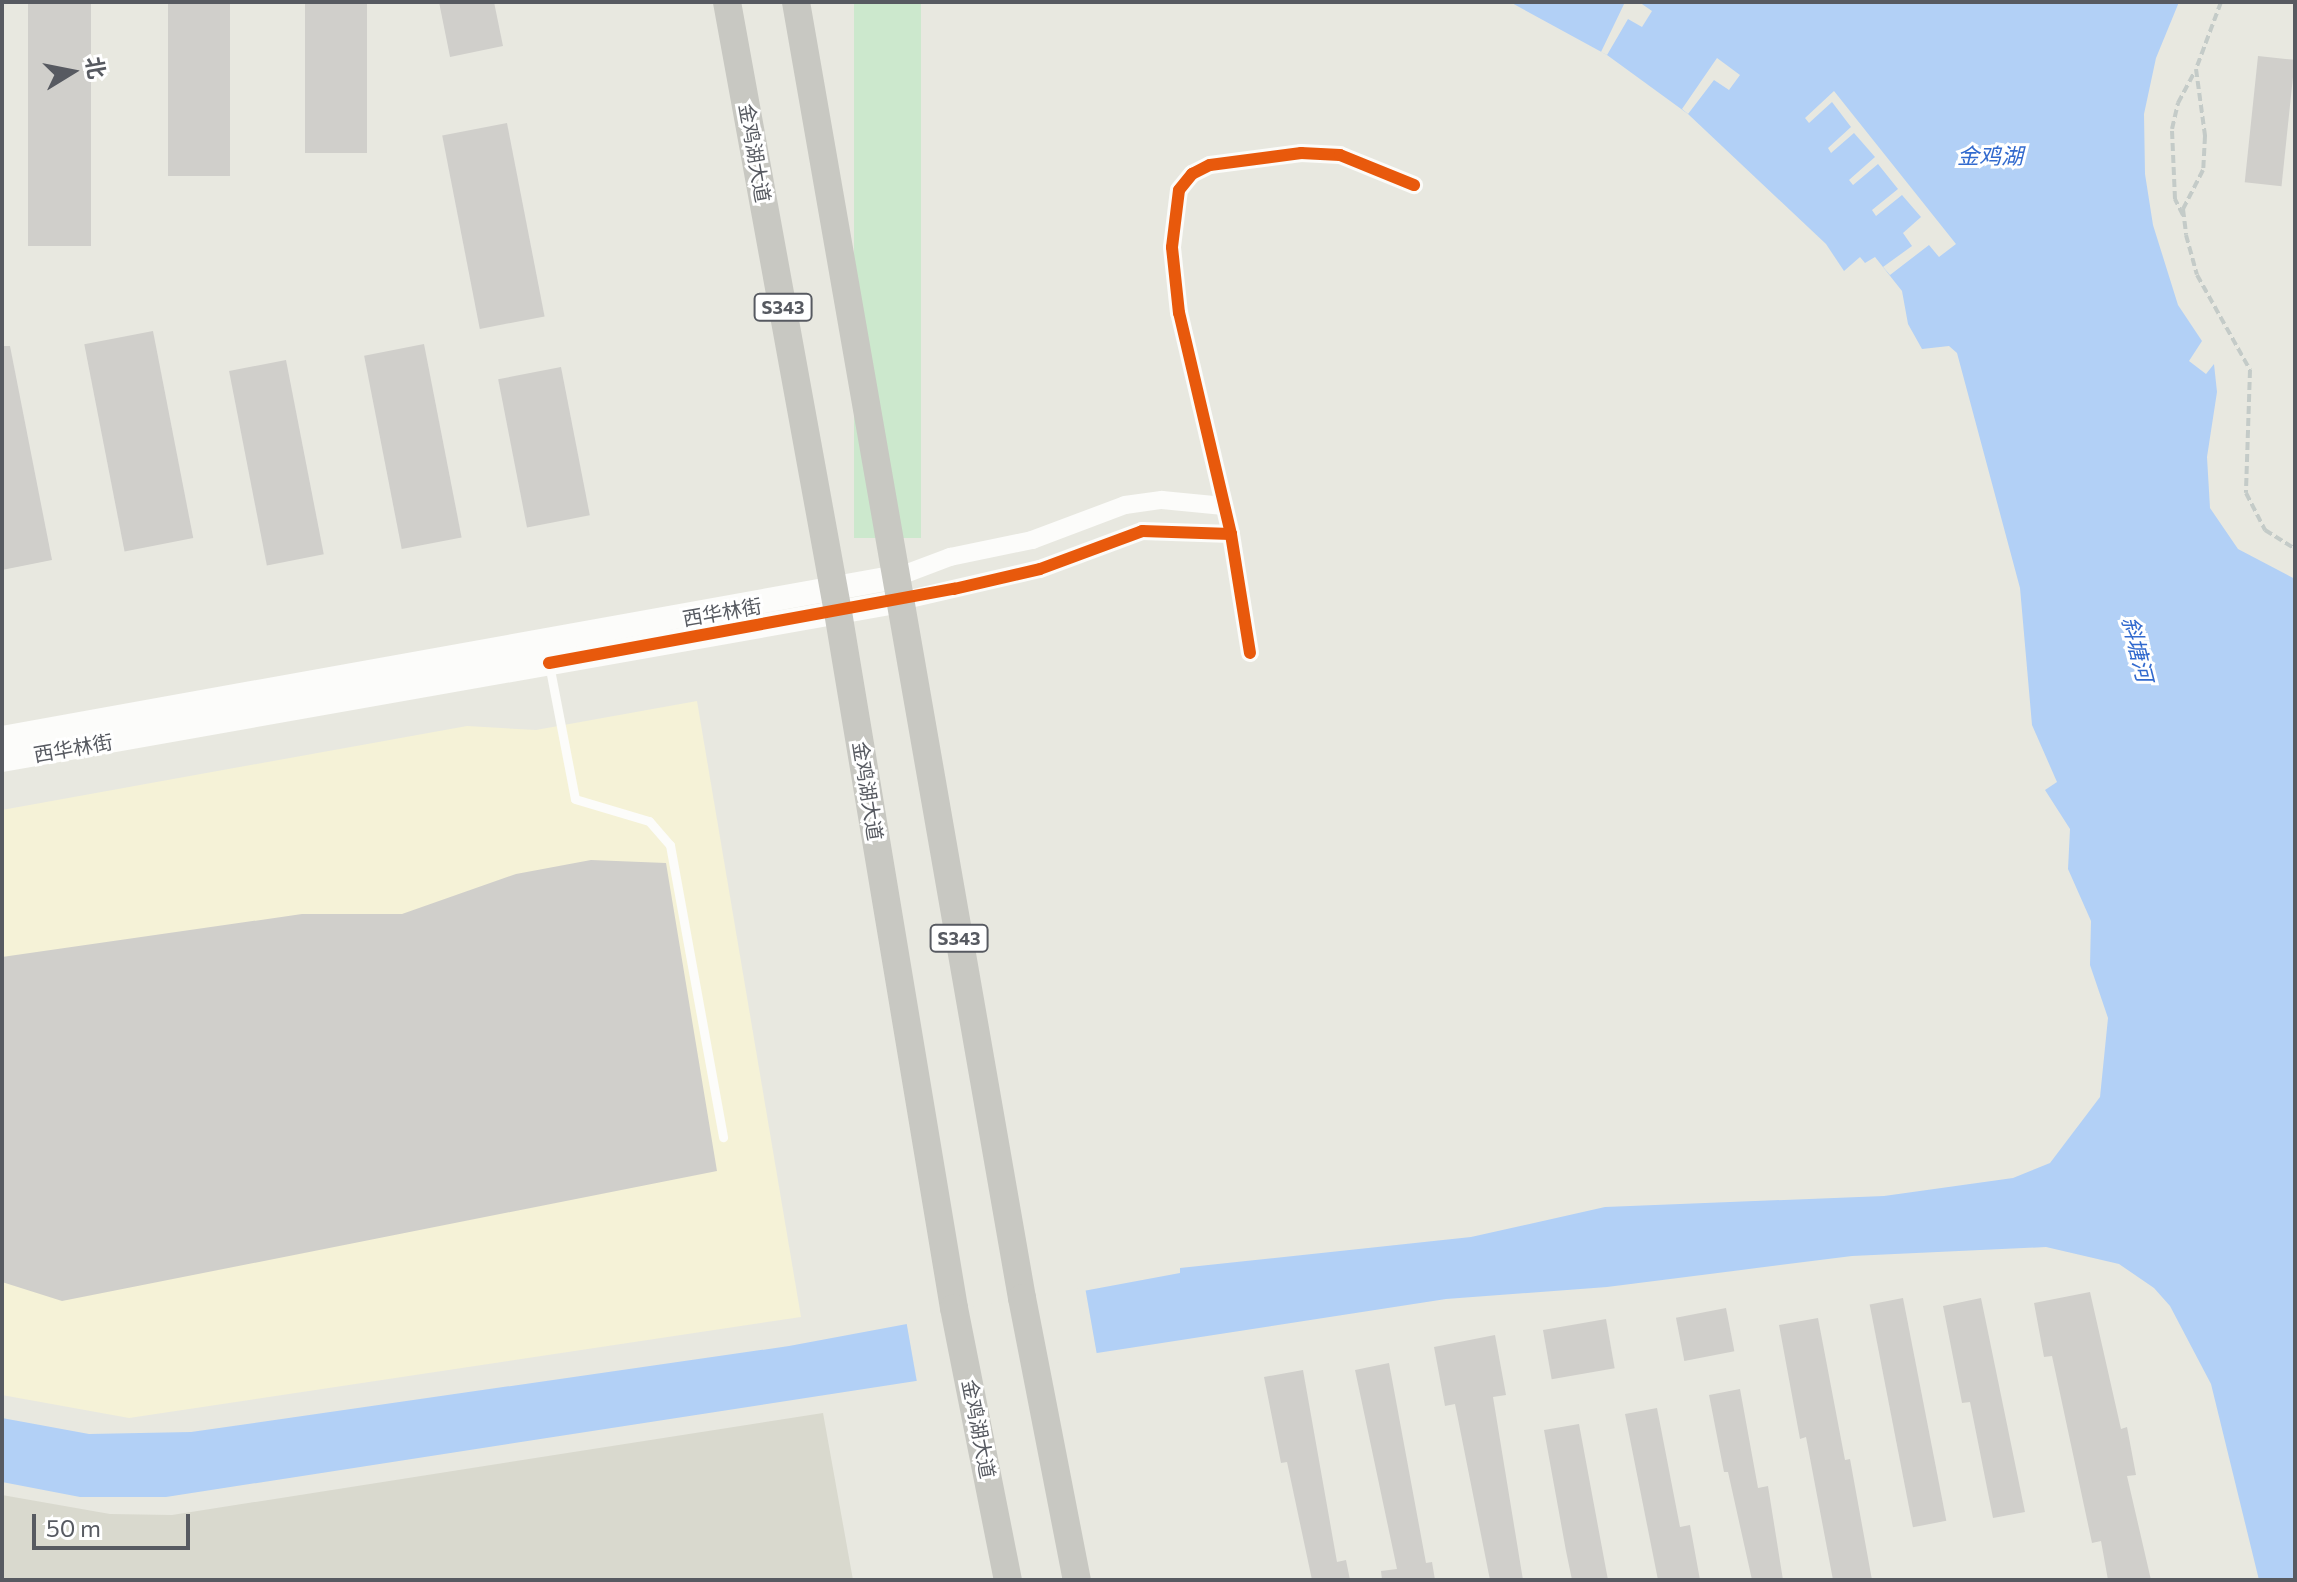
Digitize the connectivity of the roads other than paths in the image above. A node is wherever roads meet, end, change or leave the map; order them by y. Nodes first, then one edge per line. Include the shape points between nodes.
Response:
1 (727, 2) edge
2 (796, 2) edge
3 (1414, 185) dead end
4 (1224, 506) junction
5 (1231, 534) junction
6 (899, 589) junction
7 (836, 601) junction
8 (548, 652) junction
9 (1250, 653) dead end
10 (2, 738) edge
11 (2, 760) edge
12 (723, 1137) dead end
13 (1008, 1580) edge
14 (1077, 1580) edge

1 - 7 main road, 金鸡湖大道 / S343
2 - 6 main road, S343
3 - 4 street via 1362,161 1301,153 1210,165 1192,174 1179,190 1172,247 1179,313
4 - 5 street
4 - 6 street via 1162,500 1125,505 1032,540 950,557
5 - 6 street via 1142,531 1040,569
5 - 9 street
6 - 7 main road, 西华林街
6 - 14 main road, S343 via 1022,1298
7 - 8 main road, 西华林街
7 - 13 main road, 金鸡湖大道 / S343 via 954,1308
8 - 10 main road, 西华林街
8 - 11 main road, 西华林街
8 - 12 lane via 575,799 649,821 670,845

